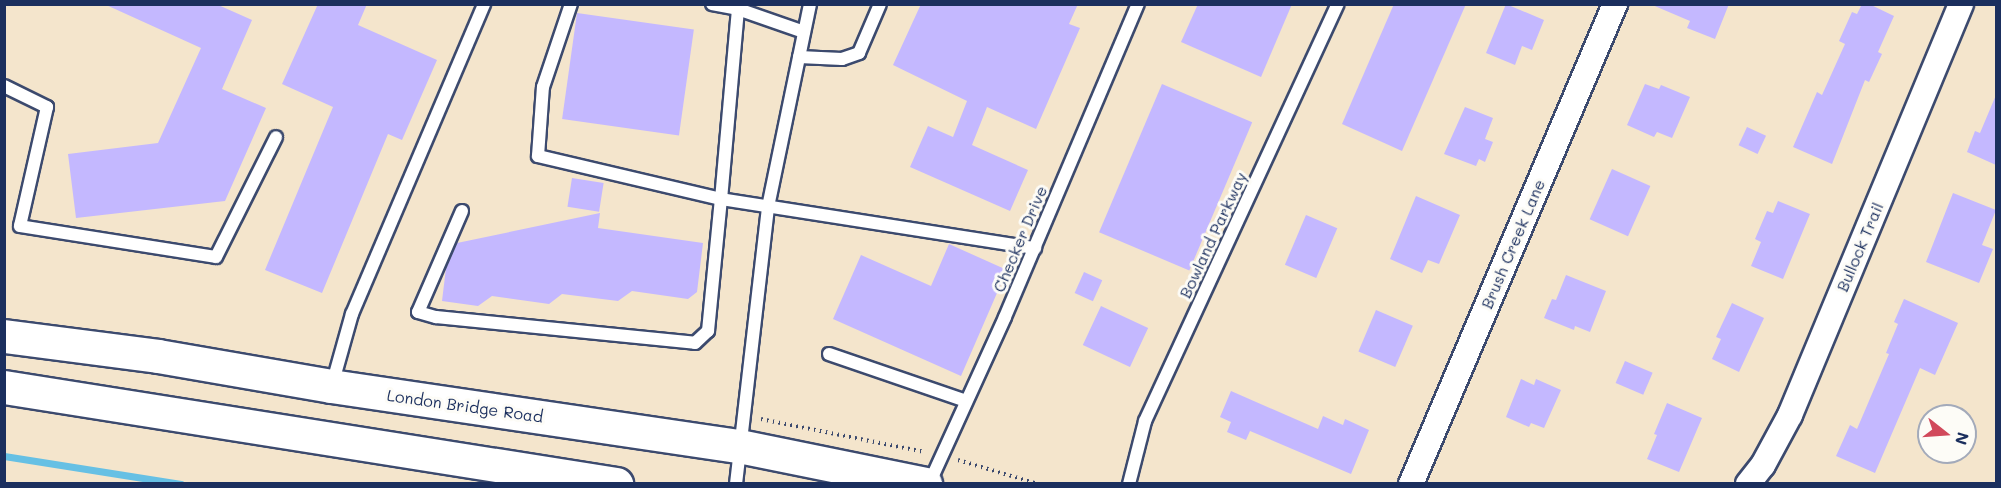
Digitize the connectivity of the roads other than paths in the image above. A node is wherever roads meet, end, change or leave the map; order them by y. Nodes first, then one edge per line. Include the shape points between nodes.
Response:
1 (484, 4) edge
2 (570, 4) edge
3 (712, 4) edge
4 (810, 4) edge
5 (880, 4) edge
6 (1138, 4) edge
7 (1338, 4) edge
8 (1615, 4) edge
9 (1961, 4) edge
10 (739, 7) edge
11 (804, 32) junction
12 (799, 57) junction
13 (4, 86) edge
14 (276, 137) dead end
15 (721, 199) junction
16 (768, 207) junction
17 (462, 211) dead end
18 (1035, 248) junction
19 (4, 336) edge
20 (829, 354) dead end
21 (331, 386) junction
22 (4, 387) edge
23 (966, 401) junction
24 (739, 446) junction
25 (616, 483) edge
26 (736, 483) edge
27 (927, 483) edge
28 (1129, 483) edge
29 (1411, 483) edge
30 (1748, 483) edge

1 - 21 lane via 352,314
2 - 15 lane via 543,87 538,156
3 - 10 lane
4 - 11 lane
5 - 12 lane via 858,53 842,59
6 - 18 lane, Checker Drive
7 - 28 lane, Bowland Parkway via 1145,421
8 - 29 street, Brush Creek Lane
9 - 30 street, Bullock Trail via 1790,415 1763,465
10 - 11 lane
10 - 15 lane
11 - 12 lane
12 - 16 lane
13 - 14 lane via 47,107 20,226 216,257
15 - 16 lane
15 - 17 lane via 708,331 695,343 418,312
16 - 18 lane
16 - 24 lane
18 - 23 lane, Checker Drive
19 - 21 main road, London Bridge Road via 158,356
20 - 23 lane
21 - 24 main road, London Bridge Road
22 - 25 main road
23 - 27 lane, Checker Drive
24 - 26 lane
24 - 27 main road, London Bridge Road

